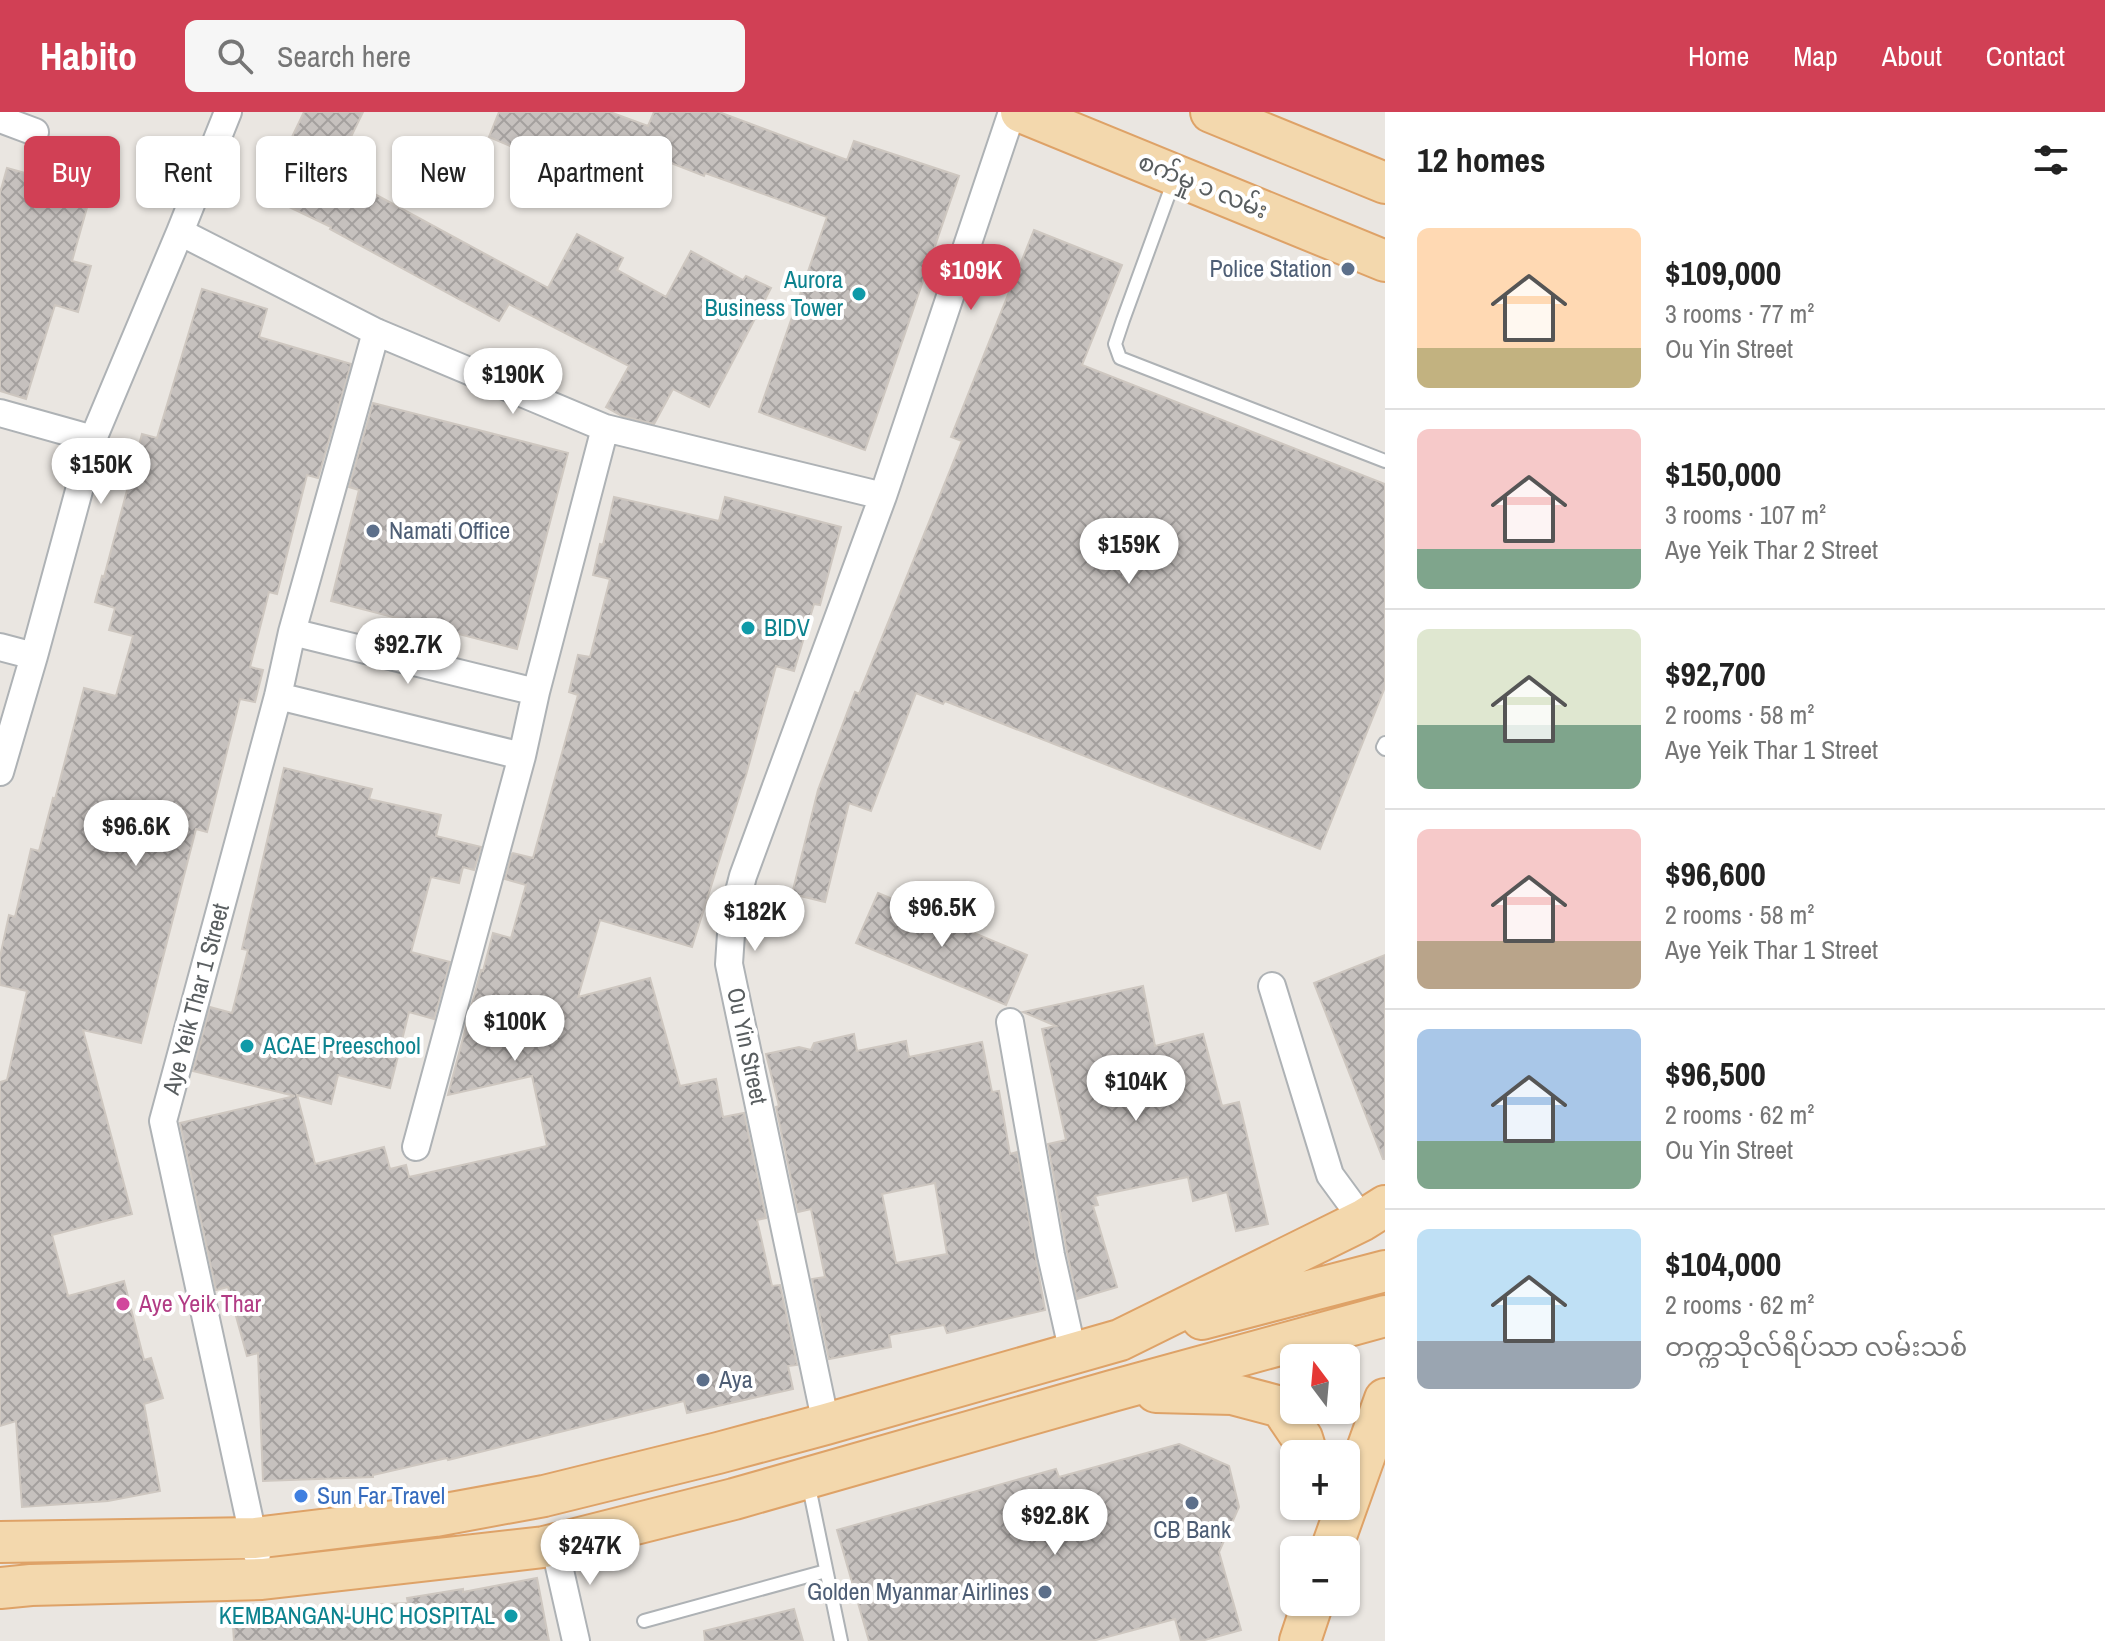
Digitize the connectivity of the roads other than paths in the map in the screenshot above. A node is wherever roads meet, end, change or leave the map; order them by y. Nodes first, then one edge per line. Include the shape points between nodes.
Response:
1 (228, 112) edge
2 (1012, 112) edge
3 (1021, 112) edge
4 (1234, 116) edge
5 (0, 119) edge
6 (35, 132) dead end
7 (1176, 175) junction
8 (1385, 183) edge
9 (180, 232) junction
10 (1385, 261) edge
11 (376, 332) junction
12 (0, 413) edge
13 (605, 428) junction
14 (93, 439) junction
15 (1385, 461) edge
16 (883, 496) junction
17 (292, 632) junction
18 (0, 647) edge
19 (34, 656) junction
20 (536, 692) junction
21 (278, 696) junction
22 (9, 708) edge
23 (522, 756) junction
24 (0, 772) edge
25 (1272, 986) dead end
26 (1010, 1022) dead end
27 (416, 1147) dead end
28 (1374, 1213) edge
29 (1385, 1271) edge
30 (1385, 1316) edge
31 (1120, 1340) junction
32 (1073, 1353) junction
33 (1112, 1391) junction
34 (1385, 1399) edge
35 (890, 1405) junction
36 (826, 1424) junction
37 (1303, 1440) edge
38 (904, 1451) junction
39 (808, 1479) junction
40 (544, 1496) junction
41 (1336, 1536) edge
42 (255, 1538) junction
43 (0, 1542) edge
44 (554, 1544) junction
45 (826, 1571) junction
46 (262, 1579) junction
47 (0, 1588) edge
48 (1308, 1616) edge
49 (644, 1621) dead end
50 (576, 1641) edge
51 (841, 1641) edge
52 (1300, 1641) edge

1 - 9 street
2 - 16 street, Ou Yin Street
3 - 7 main road, စက်မှု ၁ လမ်း
4 - 8 main road
5 - 6 street
7 - 10 main road, စက်မှု ၁ လမ်း
7 - 15 lane via 1115,344 1120,358
9 - 11 street
9 - 14 street
11 - 13 street
11 - 17 street, Aye Yeik Thar 1 Street
12 - 14 street
13 - 16 street
13 - 20 street
14 - 19 street
16 - 36 street, Ou Yin Street via 743,876 732,919 729,964
17 - 20 street
17 - 21 street, Aye Yeik Thar 1 Street
18 - 19 street
19 - 22 street
20 - 23 street
21 - 23 street
21 - 42 street, Aye Yeik Thar 1 Street via 163,1121
22 - 24 street
23 - 27 street
25 - 28 street via 1330,1175
26 - 32 street
28 - 31 main road
29 - 31 main road
30 - 33 main road
31 - 32 main road
32 - 35 main road
33 - 37 main road via 1232,1394 1281,1407
33 - 38 main road
34 - 41 main road
35 - 36 main road
35 - 38 main road
36 - 40 main road
38 - 39 main road
39 - 44 main road
39 - 45 lane
40 - 42 main road via 435,1516
40 - 44 main road
42 - 43 main road
42 - 46 street, Aye Yeik Thar 1 Street
44 - 46 main road
44 - 50 street
45 - 49 lane
45 - 51 lane
46 - 47 main road
48 - 52 main road

